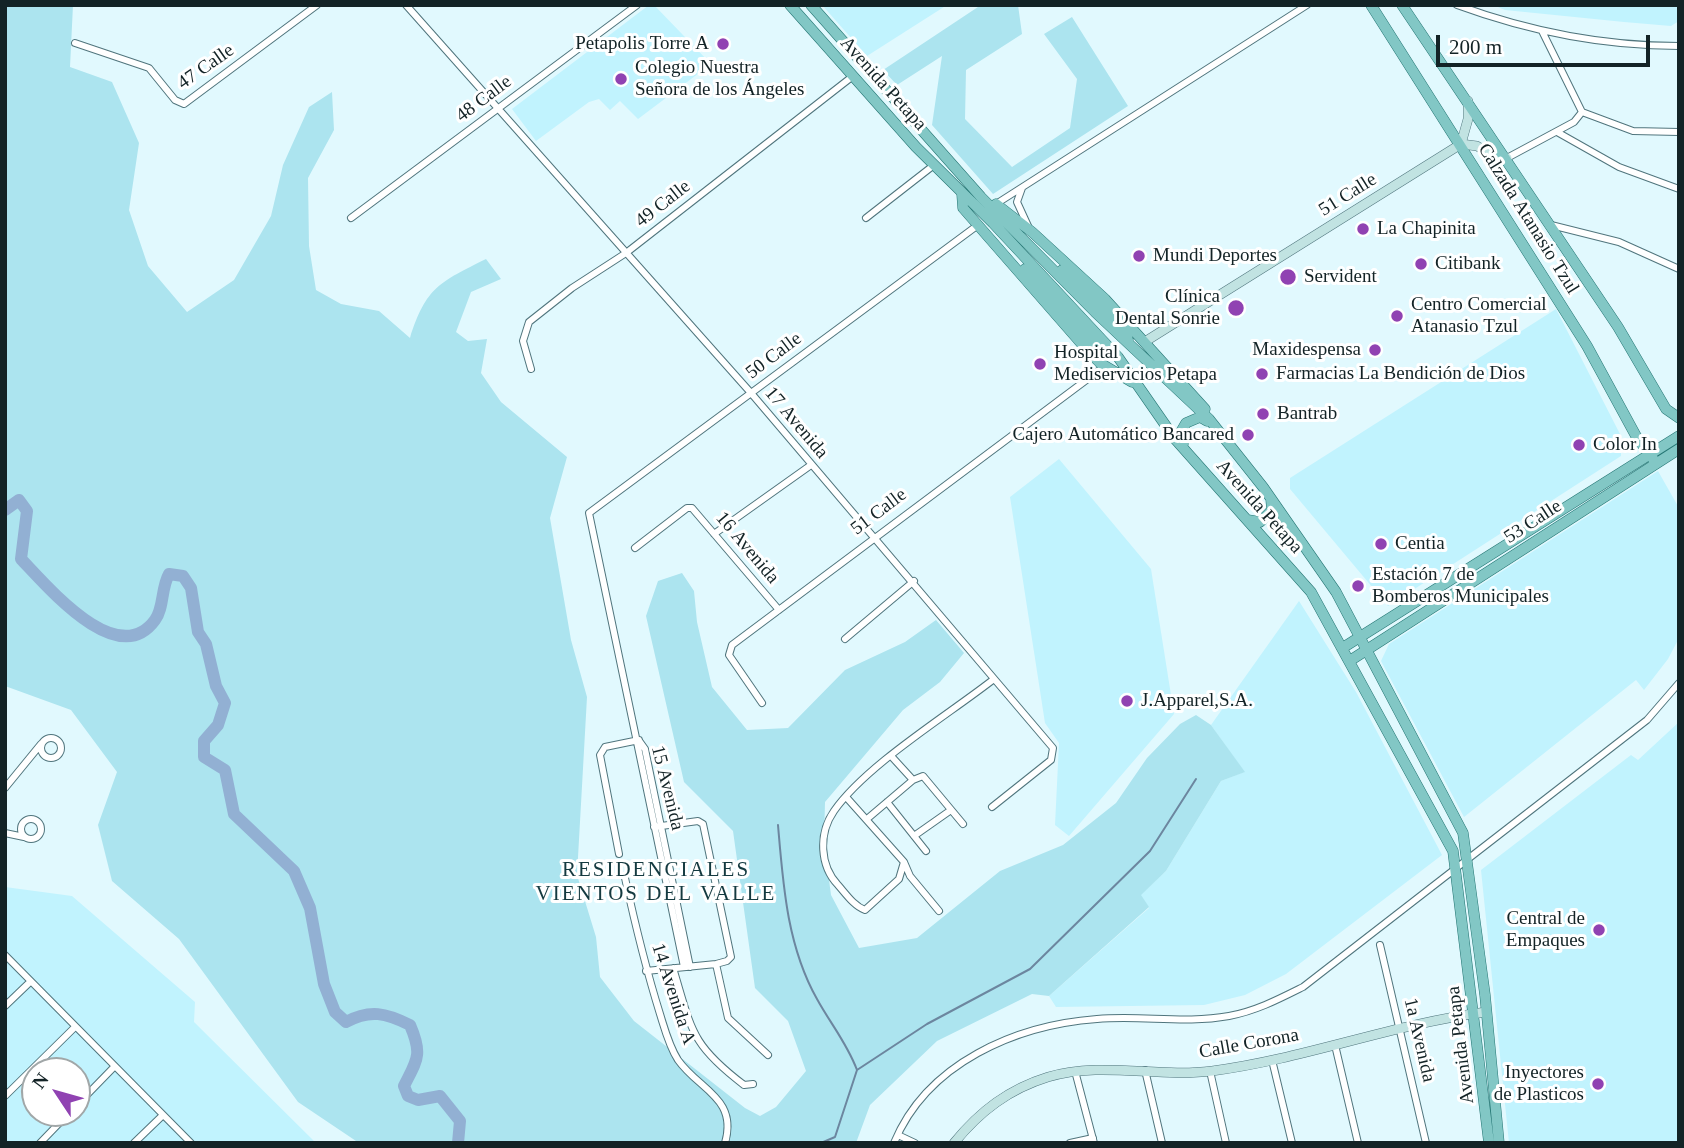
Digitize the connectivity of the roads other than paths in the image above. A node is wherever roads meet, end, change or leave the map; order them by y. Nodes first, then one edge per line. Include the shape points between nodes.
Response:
1 (317, 5) edge
2 (406, 5) edge
3 (637, 5) edge
4 (790, 5) edge
5 (811, 5) edge
6 (1307, 5) edge
7 (1371, 5) edge
8 (1402, 5) edge
9 (1457, 5) edge
10 (1542, 31) junction
11 (75, 43) dead end
12 (1679, 46) edge
13 (853, 76) junction
14 (1467, 97) junction
15 (498, 108) junction
16 (1582, 112) junction
17 (1558, 132) junction
18 (1679, 132) edge
19 (1461, 144) junction
20 (1507, 158) junction
21 (934, 165) junction
22 (1025, 183) junction
23 (1679, 189) edge
24 (962, 194) junction
25 (981, 197) junction
26 (996, 204) junction
27 (351, 218) dead end
28 (866, 218) dead end
29 (978, 225) junction
30 (1551, 225) junction
31 (1031, 232) junction
32 (626, 253) junction
33 (1679, 270) edge
34 (1128, 340) dead end
35 (1146, 341) junction
36 (1113, 354) dead end
37 (1105, 366) junction
38 (531, 369) dead end
39 (1134, 383) junction
40 (751, 393) junction
41 (1675, 417) edge
42 (1209, 419) junction
43 (1220, 433) junction
44 (1636, 436) junction
45 (1676, 444) edge
46 (1656, 456) junction
47 (1192, 459) junction
48 (811, 465) junction
49 (1613, 477) junction
50 (1271, 499) junction
51 (589, 513) joint
52 (1248, 520) junction
53 (714, 534) junction
54 (873, 537) junction
55 (635, 548) dead end
56 (914, 581) junction
57 (779, 610) junction
58 (1362, 638) junction
59 (845, 639) dead end
60 (1344, 647) junction
61 (1368, 649) junction
62 (1351, 660) junction
63 (994, 679) junction
64 (1679, 683) edge
65 (762, 703) dead end
66 (639, 740) junction
67 (41, 744) dead end
68 (892, 757) junction
69 (913, 780) junction
70 (5, 788) edge
71 (847, 797) junction
72 (887, 802) junction
73 (992, 807) dead end
74 (951, 810) junction
75 (867, 819) junction
76 (963, 824) dead end
77 (658, 826) junction
78 (5, 833) edge
79 (914, 836) junction
80 (28, 838) dead end
81 (926, 851) dead end
82 (620, 854) dead end
83 (1468, 857) junction
84 (904, 862) junction
85 (1457, 866) junction
86 (625, 877) dead end
87 (939, 911) dead end
88 (1380, 945) dead end
89 (5, 955) edge
90 (716, 964) junction
91 (687, 967) junction
92 (673, 968) junction
93 (646, 971) junction
94 (30, 982) junction
95 (5, 1006) edge
96 (1481, 1012) junction
97 (75, 1027) junction
98 (1400, 1030) junction
99 (1335, 1045) junction
100 (768, 1055) dead end
101 (1272, 1060) junction
102 (114, 1067) junction
103 (1145, 1070) junction
104 (1075, 1071) junction
105 (1210, 1072) junction
106 (753, 1084) dead end
107 (91, 1091) edge
108 (5, 1096) edge
109 (163, 1115) junction
110 (55, 1127) edge
111 (898, 1135) junction
112 (1093, 1140) edge
113 (40, 1143) edge
114 (134, 1143) edge
115 (191, 1143) edge
116 (724, 1143) edge
117 (894, 1143) edge
118 (915, 1143) edge
119 (954, 1143) edge
120 (1070, 1143) edge
121 (1162, 1143) edge
122 (1226, 1143) edge
123 (1292, 1143) edge
124 (1358, 1143) edge
125 (1426, 1143) edge
126 (1489, 1143) edge
127 (1499, 1143) edge

1 - 11 street, 47 Calle via 184,104 175,100 149,68
2 - 15 street, 17 Avenida
3 - 15 street, 48 Calle
4 - 13 main road, Avenida Petapa
5 - 25 main road, Avenida Petapa
6 - 22 street
7 - 19 main road, Calzada Atanasio Tzul
8 - 14 main road, Calzada Atanasio Tzul
9 - 10 street
10 - 12 street via 1604,42
10 - 16 street
13 - 21 main road, Avenida Petapa
13 - 32 street, 49 Calle
14 - 19 street via 1468,118
14 - 20 main road, Calzada Atanasio Tzul
15 - 27 street, 48 Calle
15 - 32 street, 17 Avenida
16 - 17 street
16 - 18 street via 1633,131
17 - 20 street
17 - 23 street via 1619,167
19 - 20 street
19 - 35 street, 51 Calle
19 - 44 main road, Calzada Atanasio Tzul via 1587,346
20 - 30 main road, Calzada Atanasio Tzul
21 - 24 main road, Avenida Petapa
21 - 28 street
22 - 26 street
22 - 31 street via 1017,202
24 - 29 main road via 963,208
24 - 36 main road via 1076,326 1102,352
24 - 39 main road, Avenida Petapa via 1118,357
25 - 26 main road
25 - 42 main road, Avenida Petapa
26 - 31 main road
26 - 34 main road via 1125,329
29 - 37 main road
29 - 40 street, 50 Calle
30 - 33 street via 1619,242
30 - 41 main road, Calzada Atanasio Tzul
31 - 35 main road
32 - 38 street, 49 Calle via 529,322 523,341
32 - 40 street, 17 Avenida
35 - 42 main road
37 - 39 main road
37 - 54 street, 51 Calle
39 - 47 main road, Avenida Petapa
40 - 48 street, 17 Avenida
40 - 51 street, 50 Calle
42 - 43 main road, Avenida Petapa
43 - 47 main road via 1200,417 1186,423 1179,435
43 - 50 main road, Avenida Petapa
44 - 46 main road, Calzada Atanasio Tzul
44 - 49 main road via 1635,455
45 - 46 main road
46 - 49 main road, 53 Calle
46 - 61 main road, 53 Calle
47 - 52 main road, Avenida Petapa
48 - 53 street
48 - 54 street, 17 Avenida
49 - 58 main road, 53 Calle
50 - 52 main road via 1267,517 1260,522
50 - 58 main road, Avenida Petapa
51 - 66 street, 15 Avenida
52 - 60 main road, Avenida Petapa via 1316,599
53 - 55 street, 16 Avenida via 690,507
53 - 57 street, 16 Avenida
54 - 56 street, 17 Avenida
54 - 57 street, 51 Calle
56 - 59 street
56 - 63 street, 17 Avenida
57 - 65 street, 51 Calle via 727,651
58 - 60 main road, 53 Calle
58 - 61 main road, Avenida Petapa
60 - 62 main road, Avenida Petapa
61 - 62 main road, 53 Calle
61 - 83 main road, Avenida Petapa via 1455,813
62 - 85 main road, Avenida Petapa via 1435,814
63 - 68 street
63 - 73 street, 17 Avenida via 1054,752 1047,764
64 - 83 street via 1647,720
66 - 77 street, 15 Avenida via 645,749
66 - 82 street via 605,747 600,755
67 - 70 street
68 - 69 street
68 - 71 street
69 - 72 street
69 - 74 street via 923,776
71 - 75 street
71 - 84 street via 826,827 823,849 831,878 863,910 900,879
72 - 75 street
72 - 79 street
74 - 76 street
74 - 79 street
75 - 84 street
77 - 90 street via 703,824 731,957
77 - 91 street, 15 Avenida
78 - 80 street
79 - 81 street
83 - 85 street
83 - 96 main road, Avenida Petapa
84 - 87 street
85 - 96 main road, Avenida Petapa
85 - 111 street via 1303,987 1261,1008 1199,1020 1097,1019 1033,1029 950,1071 914,1109
86 - 93 street, 14 Avenida A
88 - 98 street, 1a Avenida
89 - 94 street
90 - 91 street
90 - 100 street via 729,1018
91 - 92 street
92 - 93 street
92 - 106 street via 699,1045 744,1085
93 - 116 street, 14 Avenida A via 679,1062 721,1103 729,1118
94 - 95 street
94 - 97 street
96 - 98 street, Calle Corona
96 - 126 main road, Avenida Petapa
96 - 127 main road, Avenida Petapa
97 - 102 street
97 - 108 street
98 - 99 street, Calle Corona
98 - 125 street, 1a Avenida
99 - 101 street, Calle Corona
99 - 124 street
101 - 105 street, Calle Corona
101 - 123 street
102 - 107 street
102 - 109 street
103 - 104 street, Calle Corona
103 - 105 street, Calle Corona
103 - 121 street
104 - 112 street
104 - 119 street, Calle Corona via 1033,1082 1002,1098
105 - 122 street
109 - 114 street
109 - 115 street
110 - 113 street
111 - 117 street
111 - 118 street
112 - 120 street

